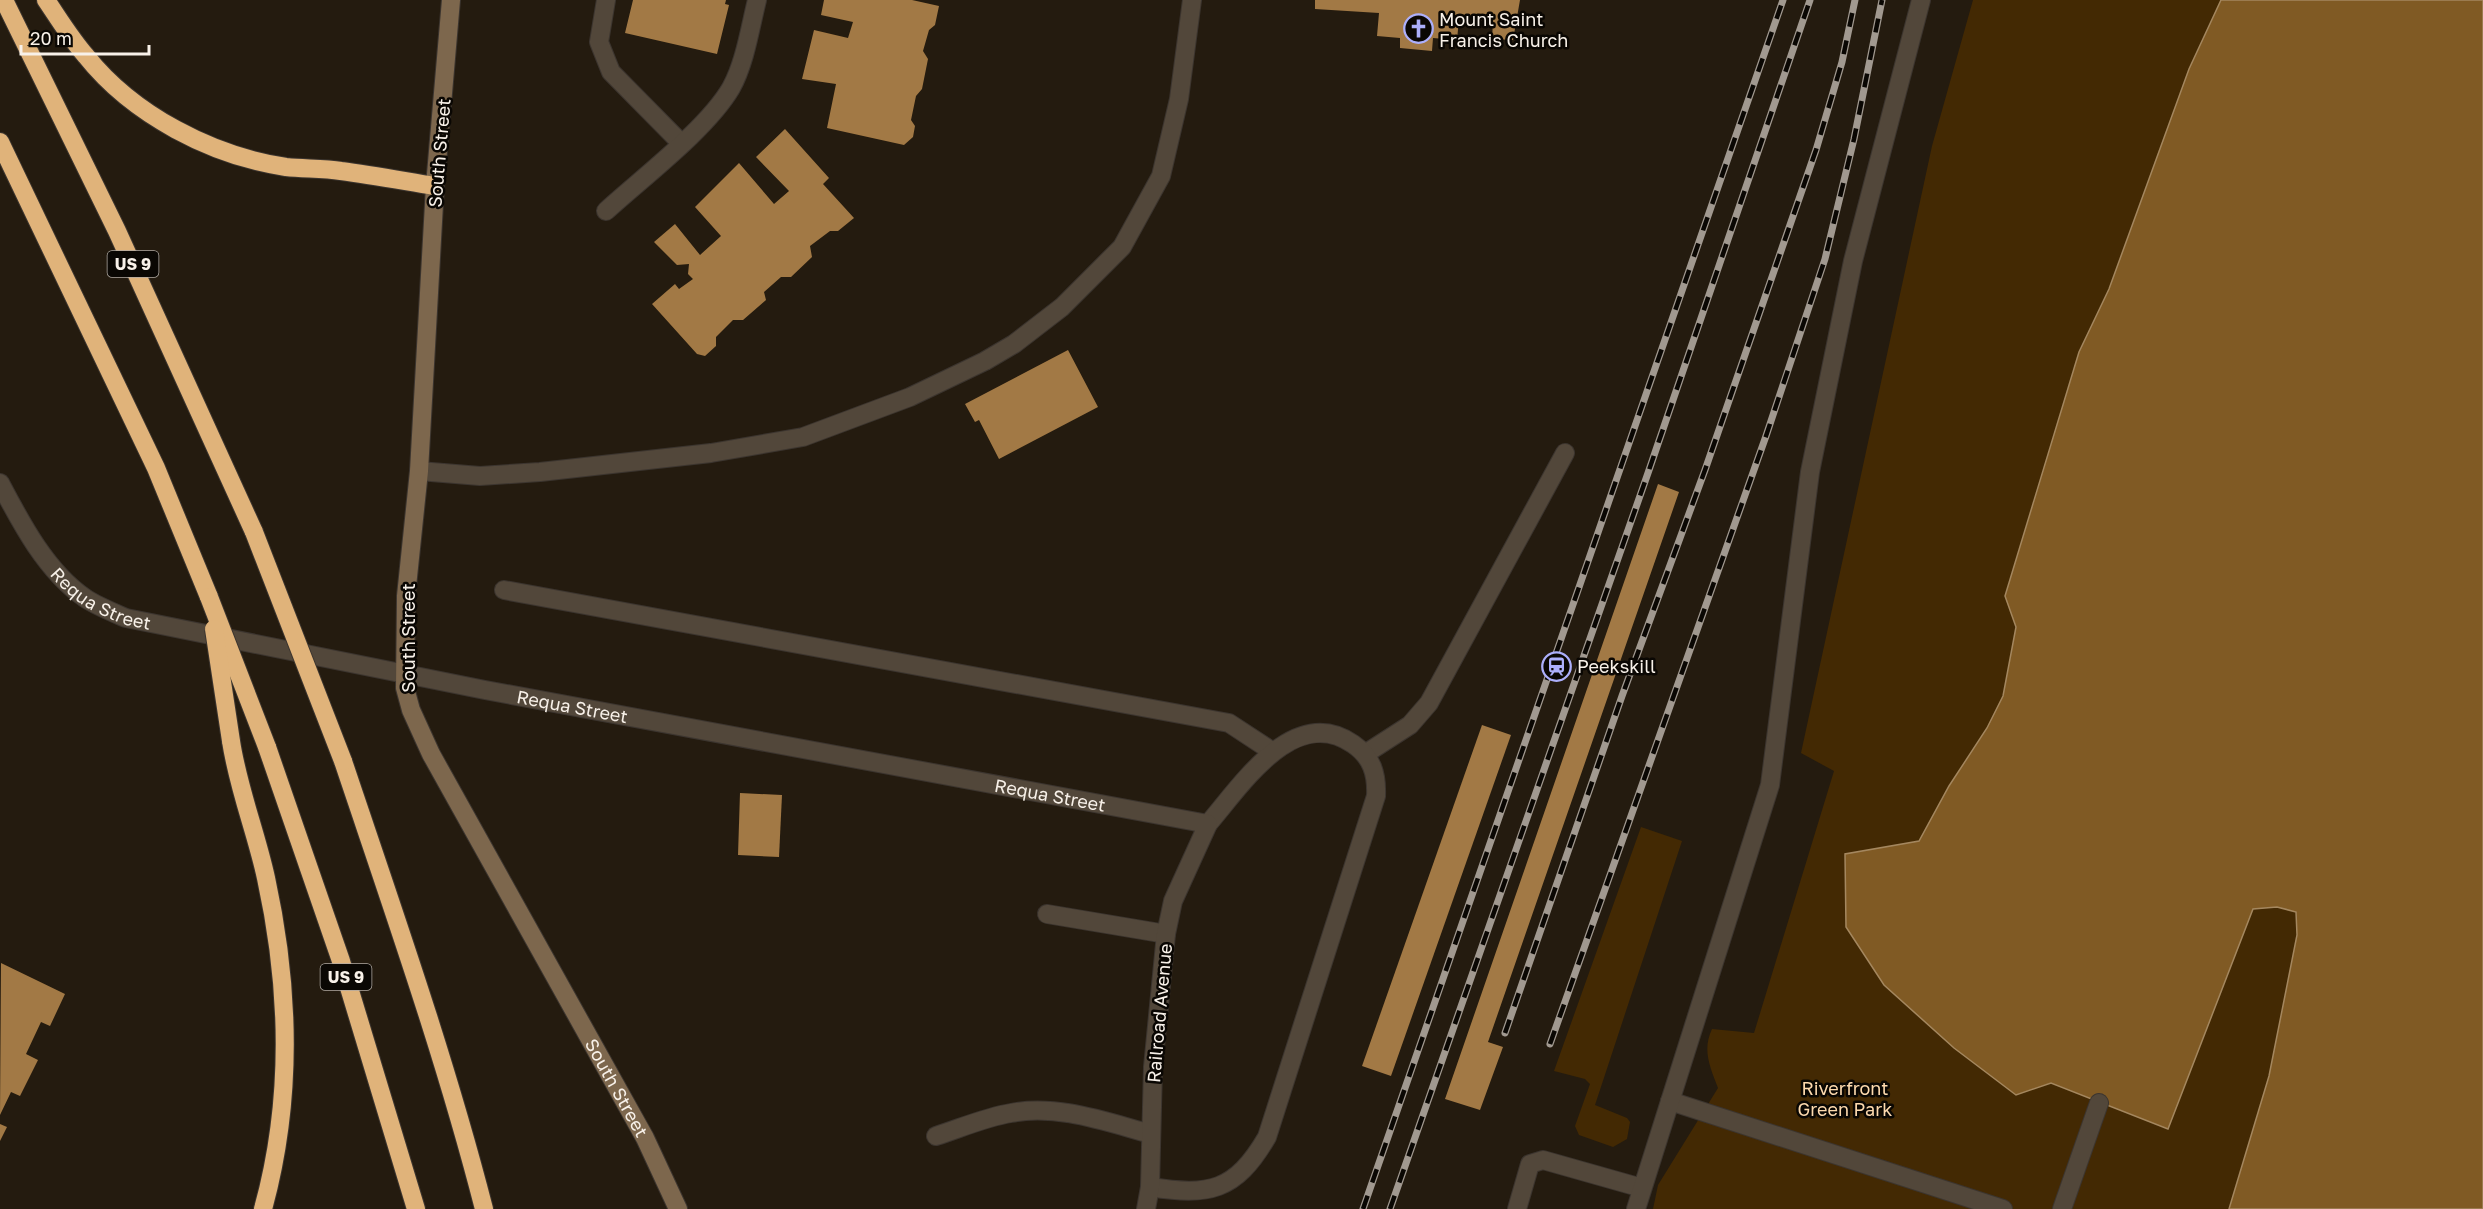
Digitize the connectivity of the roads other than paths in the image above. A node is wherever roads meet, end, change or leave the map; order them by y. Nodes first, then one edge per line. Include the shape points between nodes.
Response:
1 (4, 0) edge
2 (46, 0) edge
3 (452, 0) edge
4 (606, 0) edge
5 (757, 0) edge
6 (1192, 0) edge
7 (1201, 0) edge
8 (1921, 0) edge
9 (1191, 26) junction
10 (0, 142) edge
11 (681, 143) junction
12 (435, 186) junction
13 (606, 211) dead end
14 (1565, 453) dead end
15 (419, 471) junction
16 (0, 483) edge
17 (504, 590) dead end
18 (210, 597) junction
19 (405, 674) junction
20 (1274, 752) junction
21 (1365, 754) junction
22 (1208, 824) junction
23 (1047, 914) dead end
24 (1166, 934) junction
25 (1670, 1101) junction
26 (2099, 1103) dead end
27 (1151, 1134) junction
28 (936, 1136) dead end
29 (1150, 1188) junction
30 (1642, 1188) junction
31 (263, 1209) edge
32 (416, 1209) edge
33 (484, 1209) edge
34 (678, 1209) edge
35 (1146, 1209) edge
36 (1516, 1209) edge
37 (1636, 1209) edge
38 (2003, 1209) edge
39 (2062, 1209) edge

1 - 33 highway, US 9, bridge via 137,273 254,532 387,885
2 - 12 highway via 105,77 147,111 190,136 231,153 286,167 339,170
3 - 12 street, South Street
4 - 11 street via 599,42 611,72
5 - 11 street via 731,87 716,109
6 - 9 street
7 - 9 street
8 - 25 street via 1853,261 1810,472 1770,785
9 - 15 street via 1161,177 1122,248 1062,307 985,362 856,419 802,437 754,447 504,475
10 - 18 highway, US 9 via 124,399
11 - 13 street
12 - 15 street, South Street
14 - 21 street via 1429,703 1410,725
15 - 19 street, South Street via 406,596
16 - 19 street, Requa Street via 36,544 62,578 84,598 104,608 158,626
17 - 20 street via 1229,723
18 - 31 highway, bridge via 231,741 279,943 284,1000 286,1058 281,1120
18 - 32 highway, US 9, bridge via 341,961
19 - 22 street, Requa Street
19 - 34 street, South Street via 411,710 431,754 645,1138
20 - 21 street, Railroad Avenue via 1291,739 1316,732 1345,739
20 - 22 street, Railroad Avenue
21 - 29 street via 1374,769 1376,796 1267,1137 1246,1167 1214,1189 1199,1192
22 - 24 street, Railroad Avenue via 1173,901
23 - 24 street
24 - 27 street, Railroad Avenue
25 - 30 street
25 - 38 street
26 - 39 street
27 - 28 street via 1083,1116 1032,1110 994,1117
27 - 29 street, Railroad Avenue
29 - 35 street, Railroad Avenue
30 - 36 street via 1543,1160 1530,1164
30 - 37 street

